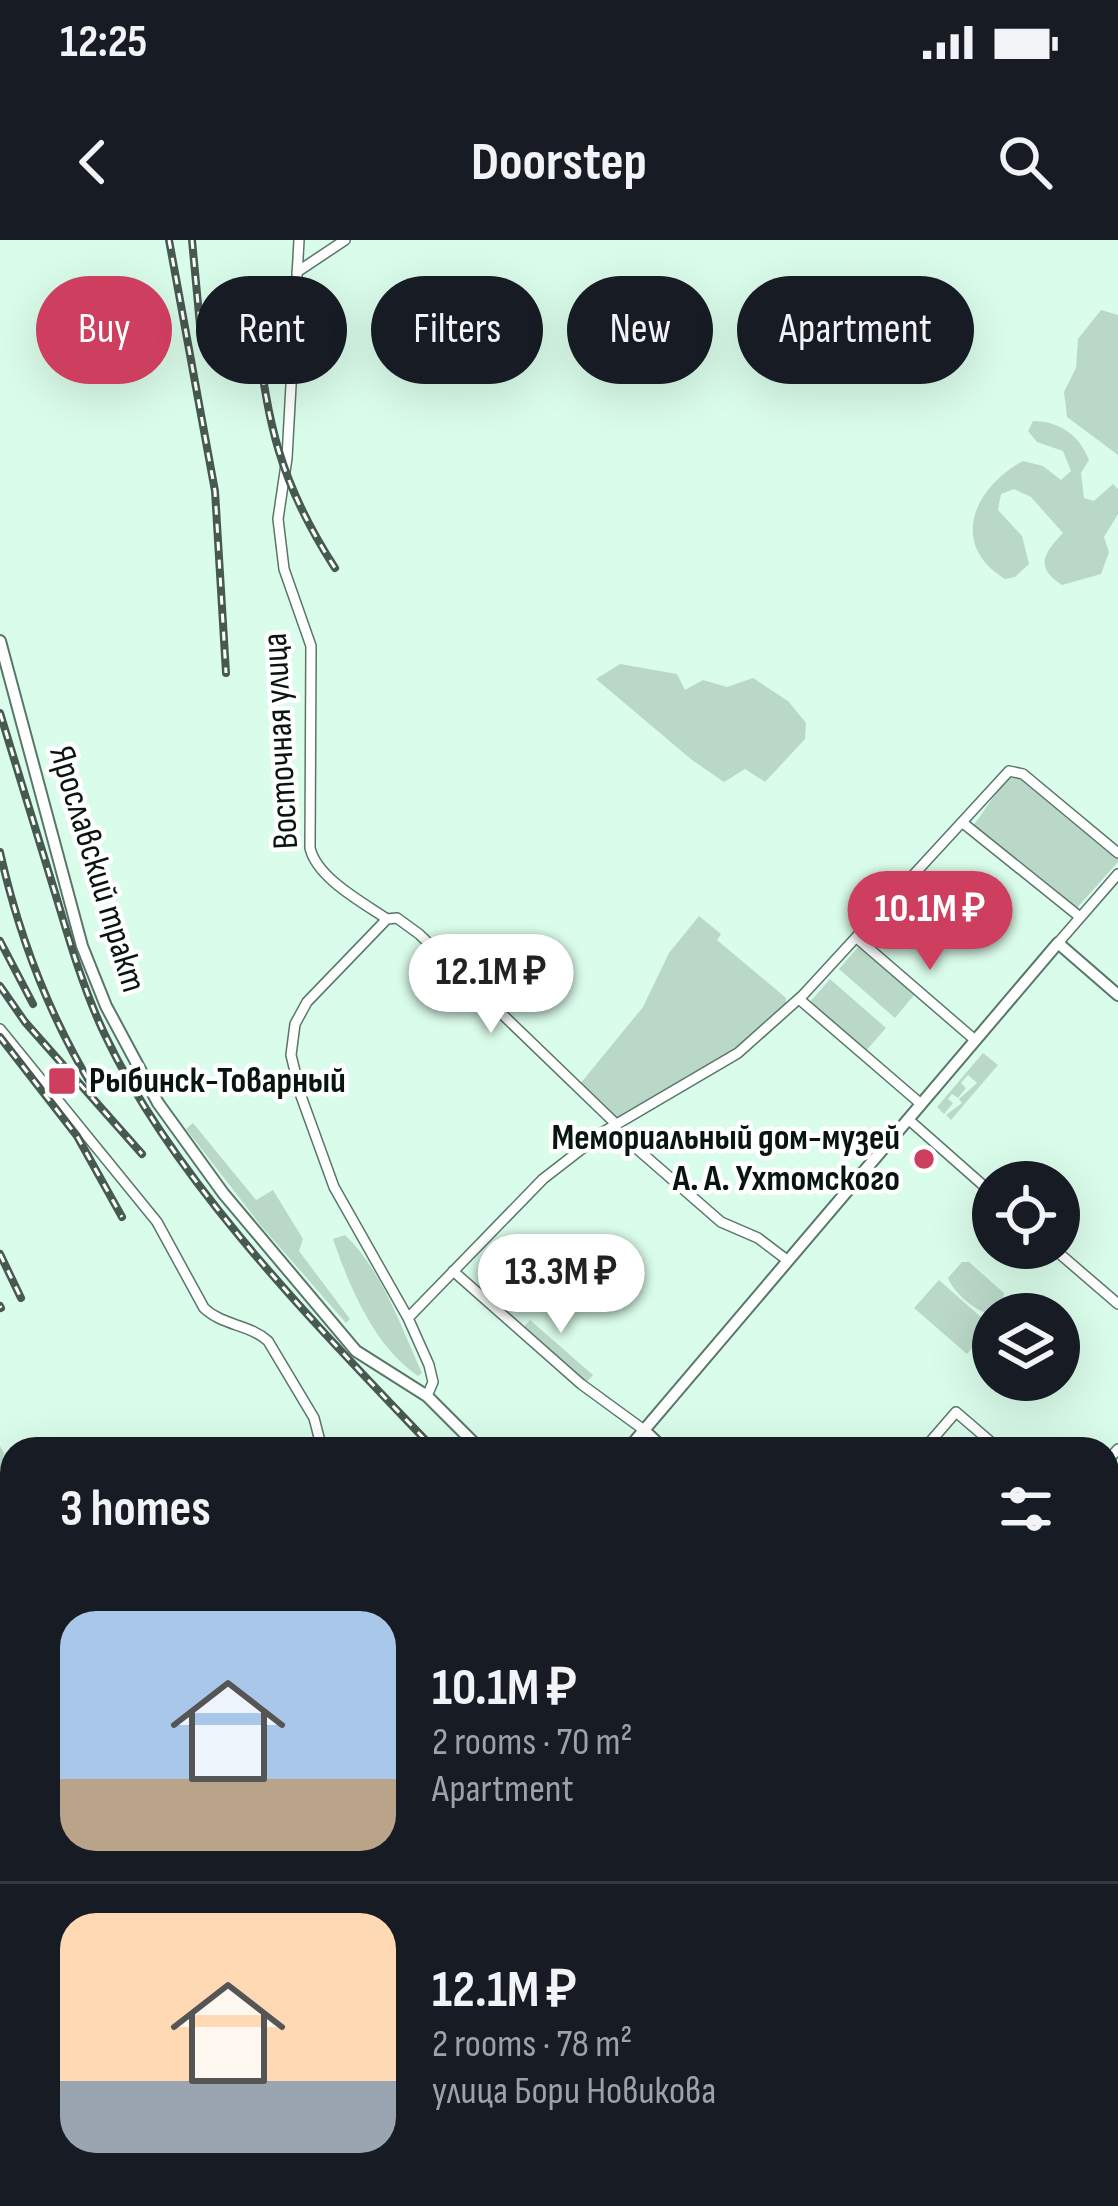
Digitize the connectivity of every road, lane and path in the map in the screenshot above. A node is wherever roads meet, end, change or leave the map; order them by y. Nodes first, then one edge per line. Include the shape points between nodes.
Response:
1 (299, 240) edge
2 (346, 240) edge
3 (297, 272) junction
4 (0, 641) edge
5 (963, 823) junction
6 (1118, 854) edge
7 (1118, 874) edge
8 (1081, 917) junction
9 (392, 919) junction
10 (858, 939) junction
11 (1058, 943) junction
12 (1118, 994) edge
13 (799, 999) junction
14 (0, 1029) edge
15 (975, 1040) junction
16 (921, 1104) junction
17 (908, 1120) junction
18 (614, 1126) junction
19 (972, 1176) edge
20 (788, 1260) junction
21 (1077, 1269) edge
22 (453, 1271) junction
23 (1118, 1304) edge
24 (408, 1318) junction
25 (428, 1396) junction
26 (644, 1430) junction
27 (319, 1437) edge
28 (469, 1437) edge
29 (638, 1437) edge
30 (651, 1437) edge
31 (934, 1437) edge
32 (984, 1437) edge

1 - 3 street, Восточная улица
2 - 3 street
3 - 9 street, Восточная улица via 278,520 284,569 311,646 310,848 323,873
4 - 25 street, Ярославский тракт via 74,922 142,1076 196,1160 356,1351
5 - 6 street via 1016,770
5 - 8 street
5 - 10 street
7 - 8 street
8 - 11 street
9 - 18 street, Восточная улица via 418,934
9 - 24 street via 307,1002 292,1055 334,1187
10 - 13 street
10 - 15 street
11 - 12 street
11 - 15 street
13 - 16 street
13 - 18 street via 738,1053
14 - 27 street via 157,1222 204,1308 268,1341
15 - 16 street
16 - 17 street
17 - 19 street
17 - 20 street
18 - 20 street, Восточная улица via 722,1222
18 - 22 street via 533,1187
20 - 26 street
21 - 23 street
22 - 24 street
22 - 26 street
24 - 25 street via 429,1365
25 - 28 street, Ярославский тракт
26 - 29 street
26 - 30 street
31 - 32 street via 956,1412

